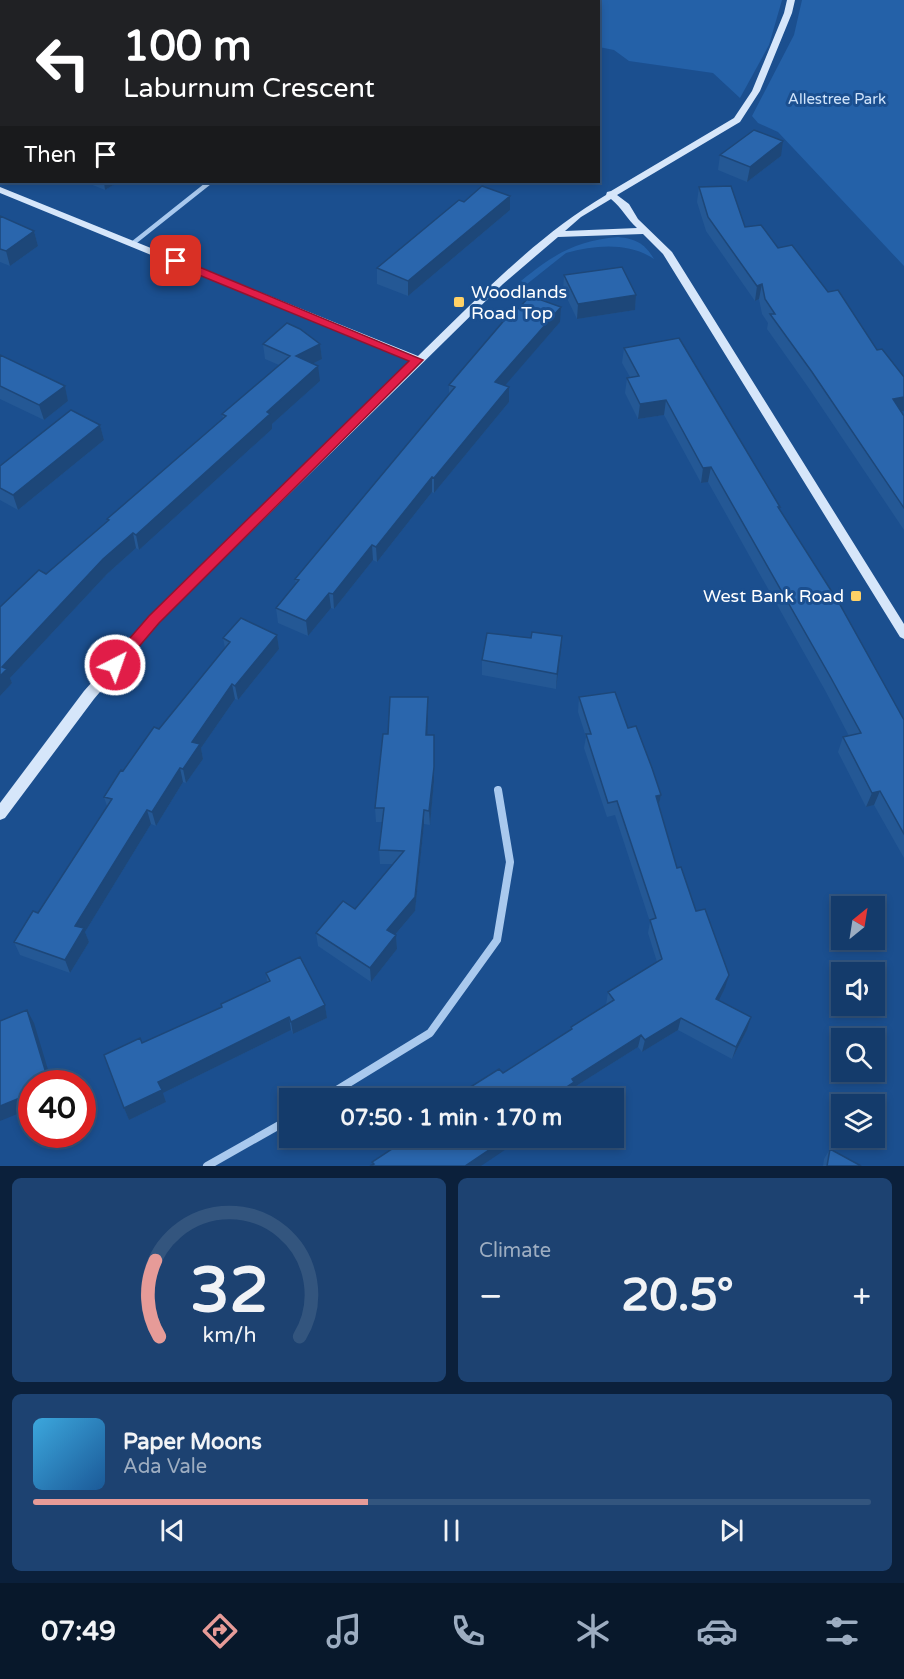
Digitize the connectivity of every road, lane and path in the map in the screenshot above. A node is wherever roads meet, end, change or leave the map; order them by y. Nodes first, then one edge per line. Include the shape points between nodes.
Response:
1 (791, 0) edge
2 (209, 183) edge
3 (0, 190) edge
4 (610, 194) junction
5 (646, 231) junction
6 (556, 234) junction
7 (132, 244) junction
8 (417, 360) junction
9 (904, 634) edge
10 (498, 790) dead end
11 (0, 814) edge
12 (340, 1088) edge
13 (279, 1125) edge
14 (207, 1166) edge

1 - 4 street via 756,91 737,120
2 - 7 street
3 - 7 street
4 - 5 street via 626,206
4 - 6 street
5 - 6 street
5 - 9 street via 675,265
6 - 8 street
7 - 8 street
8 - 11 street via 154,620 89,694
10 - 12 street via 510,862 497,940 430,1033
13 - 14 street

